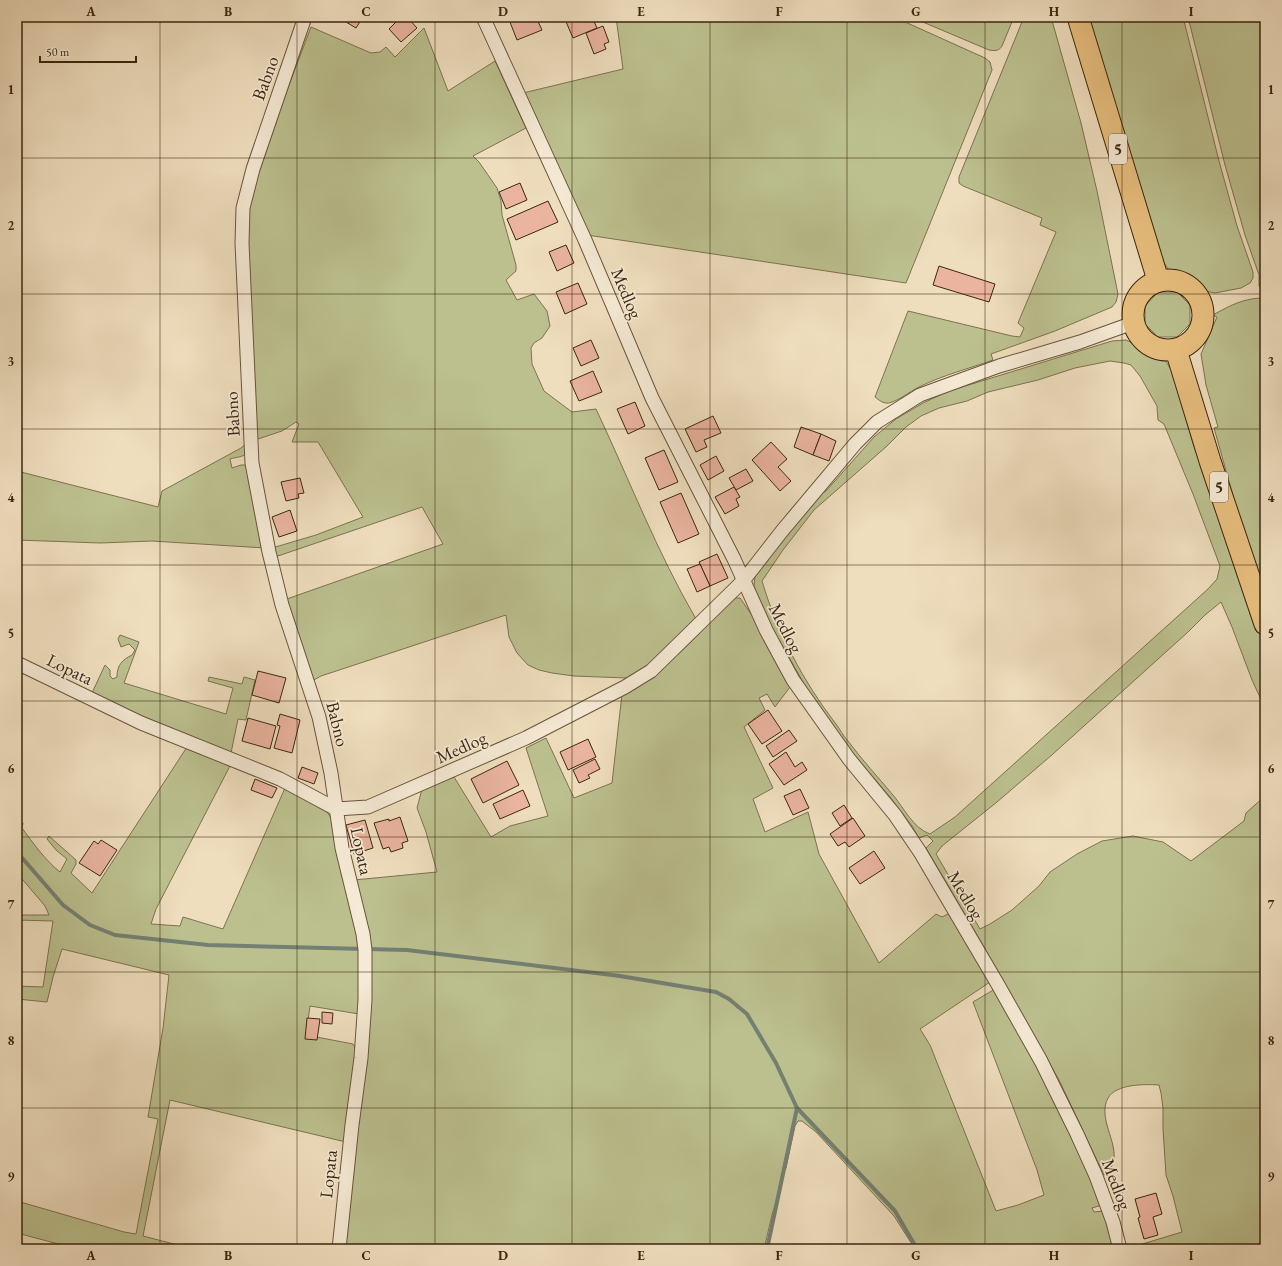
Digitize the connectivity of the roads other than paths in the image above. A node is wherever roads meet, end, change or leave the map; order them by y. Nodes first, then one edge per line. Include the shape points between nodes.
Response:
1 (305, 17) edge
2 (483, 17) edge
3 (1078, 17) edge
4 (1158, 280) junction
5 (1133, 323) junction
6 (1176, 350) junction
7 (743, 581) junction
8 (1265, 624) edge
9 (17, 663) edge
10 (336, 809) junction
11 (339, 1249) edge
12 (1120, 1249) edge

1 - 10 street, Babno via 253,169 243,208 242,243 252,463 282,605 319,717
2 - 7 street, Medlog via 585,240 652,398
3 - 4 main road, 5
4 - 5 main road via 1138,295 1134,305
4 - 6 main road via 1171,279 1182,282 1194,290 1200,298 1204,312 1196,338
5 - 6 main road via 1137,333 1151,346 1163,350
5 - 7 street via 999,366 920,395 877,422 855,444
6 - 8 main road, 5
7 - 10 street, Medlog via 651,671 625,687 526,738 420,785 368,806
7 - 12 street, Medlog via 793,680 920,852 997,983 1077,1134 1096,1176
9 - 10 street, Lopata via 141,723 280,779
10 - 11 street, Lopata via 342,848 363,934 365,965 361,1058

